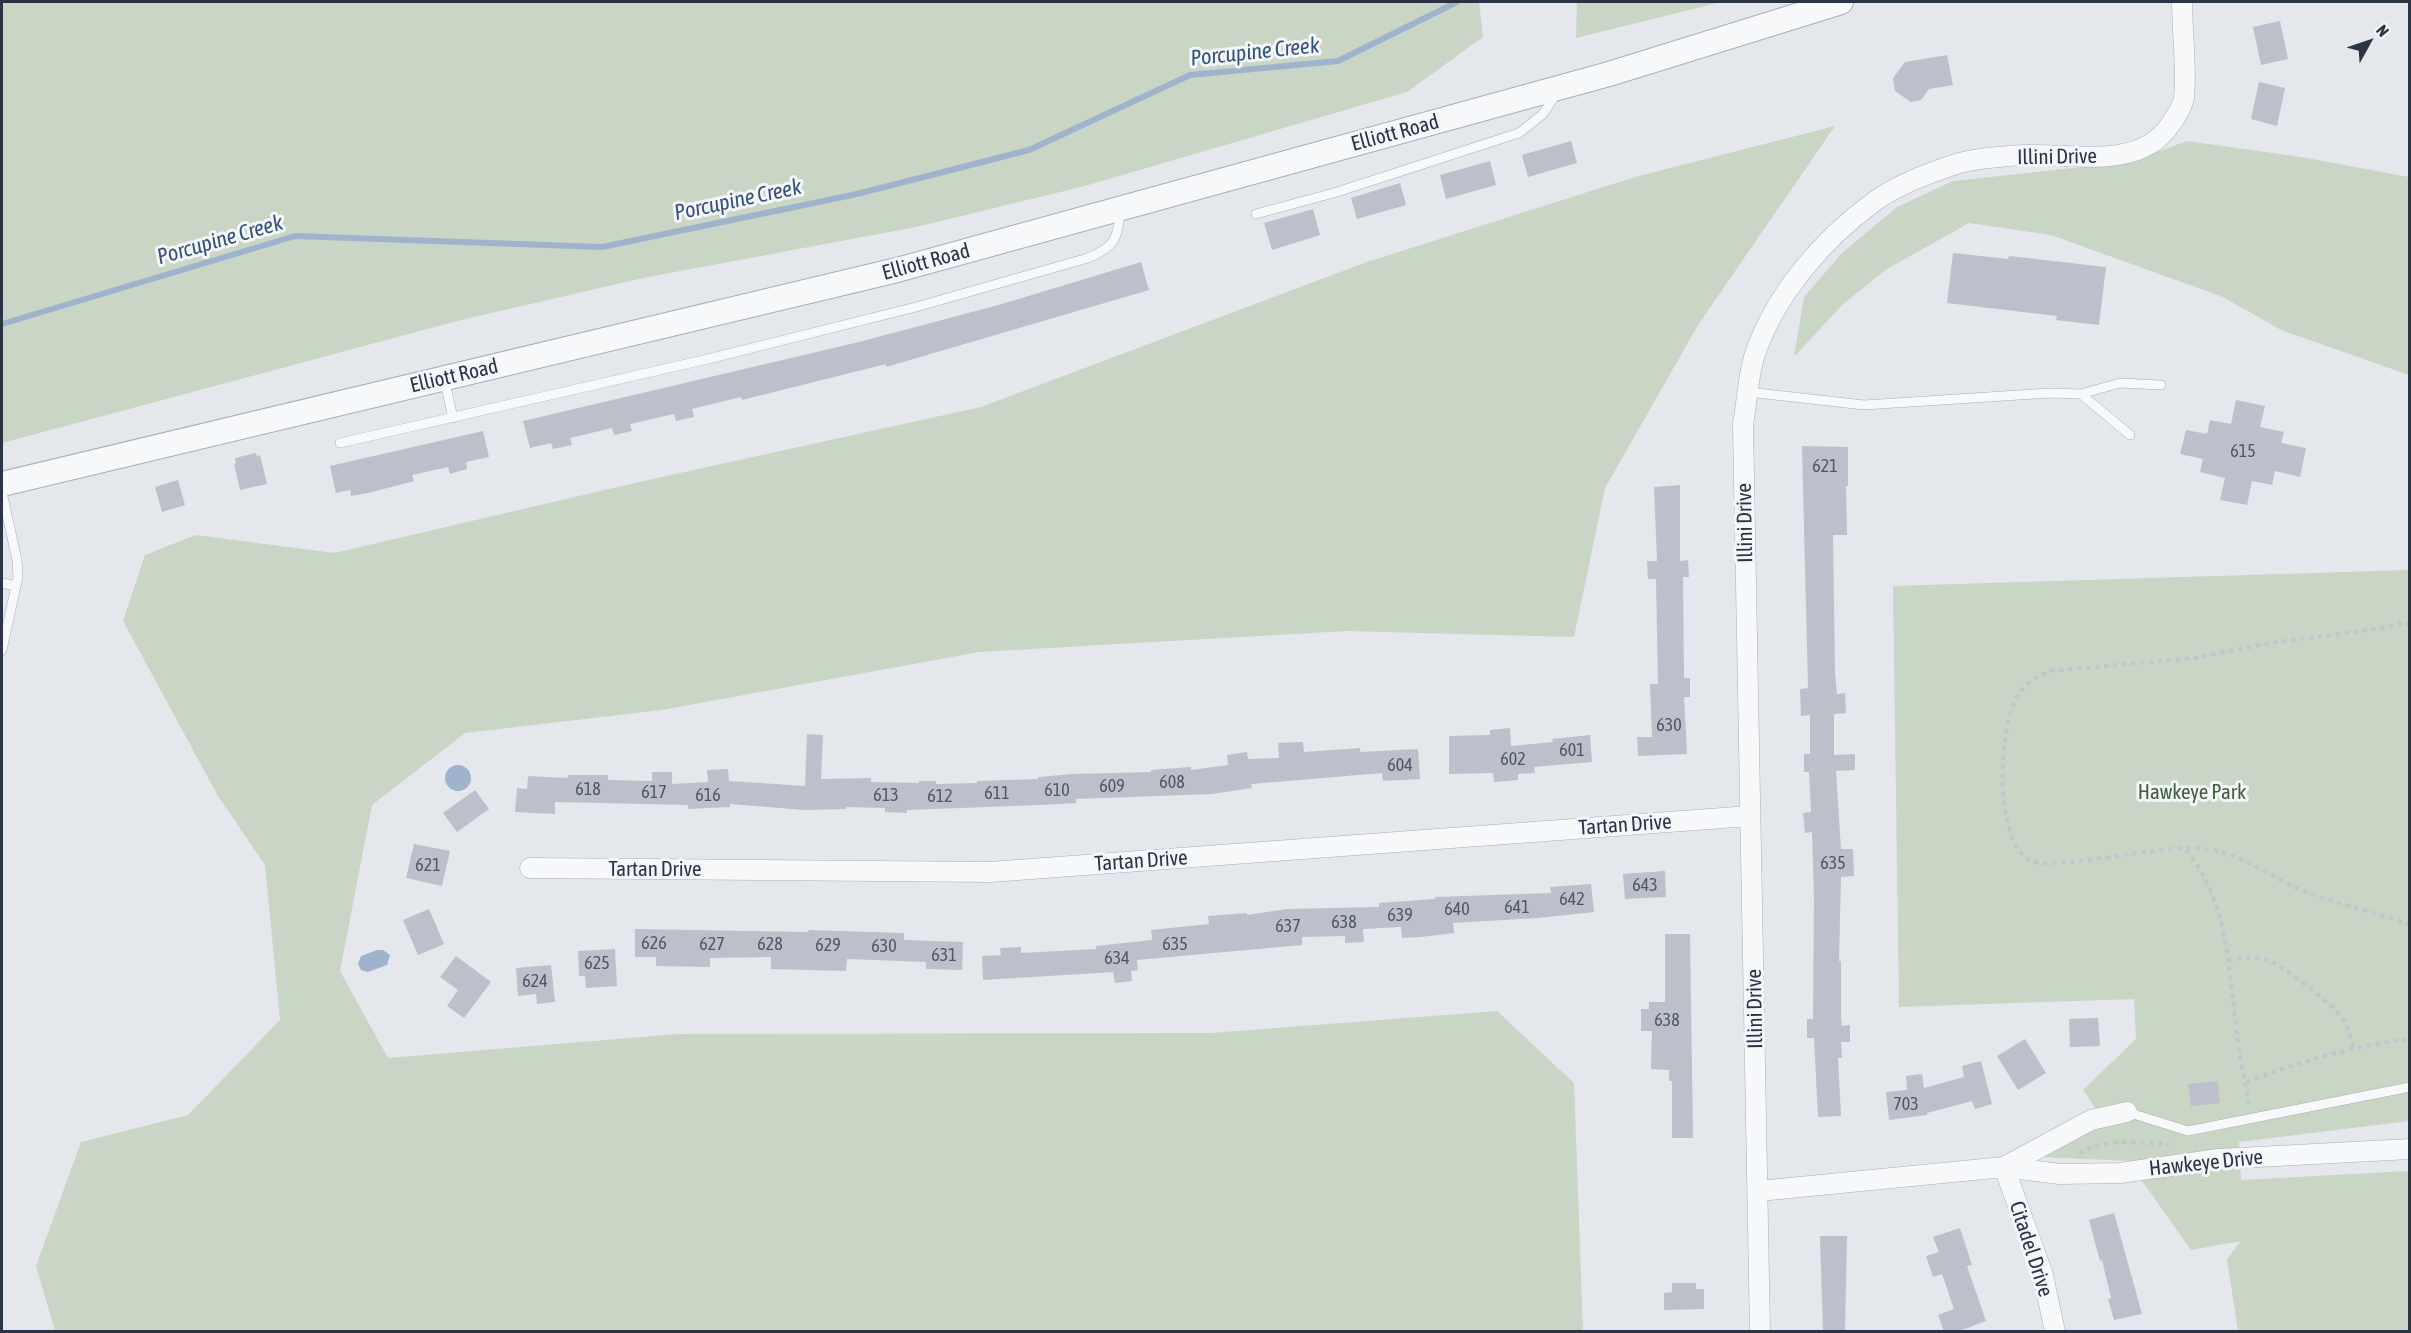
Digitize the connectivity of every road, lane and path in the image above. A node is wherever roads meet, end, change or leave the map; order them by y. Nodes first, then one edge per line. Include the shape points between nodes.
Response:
1 (1841, 2) edge
2 (2182, 2) edge
3 (1560, 87) junction
4 (1120, 209) junction
5 (1256, 213) dead end
6 (444, 378) junction
7 (2161, 385) dead end
8 (1748, 392) junction
9 (2081, 394) junction
10 (453, 418) junction
11 (2130, 435) dead end
12 (340, 443) dead end
13 (2, 484) edge
14 (2, 492) edge
15 (2, 583) edge
16 (16, 586) junction
17 (2409, 625) edge
18 (2, 650) edge
19 (1750, 816) junction
20 (2186, 849) junction
21 (530, 868) dead end
22 (2409, 925) edge
23 (2228, 960) junction
24 (2409, 1039) edge
25 (2353, 1048) junction
26 (2245, 1082) junction
27 (2409, 1087) edge
28 (2127, 1112) joint
29 (2252, 1118) junction
30 (2177, 1144) dead end
31 (2409, 1149) edge
32 (2074, 1155) dead end
33 (2004, 1167) junction
34 (1759, 1191) junction
35 (1760, 1332) edge
36 (2055, 1332) edge

1 - 3 street, Elliott Road
2 - 8 street, Illini Drive via 2184,99 2169,127 2151,144 2122,154 2025,155 1956,164 1908,182 1876,200 1825,245 1799,273 1776,307 1754,358
3 - 4 street, Elliott Road
3 - 5 lane via 1543,114 1519,133 1337,192
4 - 6 street, Elliott Road via 897,270
4 - 10 lane via 1119,231 1114,240 1106,250 1088,258 870,319
6 - 10 lane
6 - 13 street, Elliott Road
7 - 9 lane via 2120,383
8 - 9 lane via 1864,405
8 - 19 street, Illini Drive via 1743,424
9 - 11 lane
10 - 12 lane
14 - 16 lane via 17,560
15 - 16 lane
16 - 18 lane
17 - 20 path via 2404,622 2195,658 2050,671 2029,681 2009,716 2002,763 2007,824 2022,856 2034,863
19 - 21 street, Tartan Drive via 990,872
19 - 34 street, Illini Drive
20 - 22 path via 2233,855 2303,891
20 - 23 path via 2200,867 2217,905
23 - 25 path via 2265,959 2282,967 2338,1012
23 - 26 path
24 - 25 path
25 - 26 path
26 - 29 path
27 - 29 lane
28 - 29 lane via 2188,1131
28 - 33 street, Hawkeye Drive via 2091,1120
30 - 32 path via 2121,1142
31 - 33 street, Hawkeye Drive via 2218,1159 2120,1173 2060,1174
33 - 34 street, Hawkeye Drive
33 - 36 street, Citadel Drive via 2043,1275
34 - 35 street, Illini Drive

